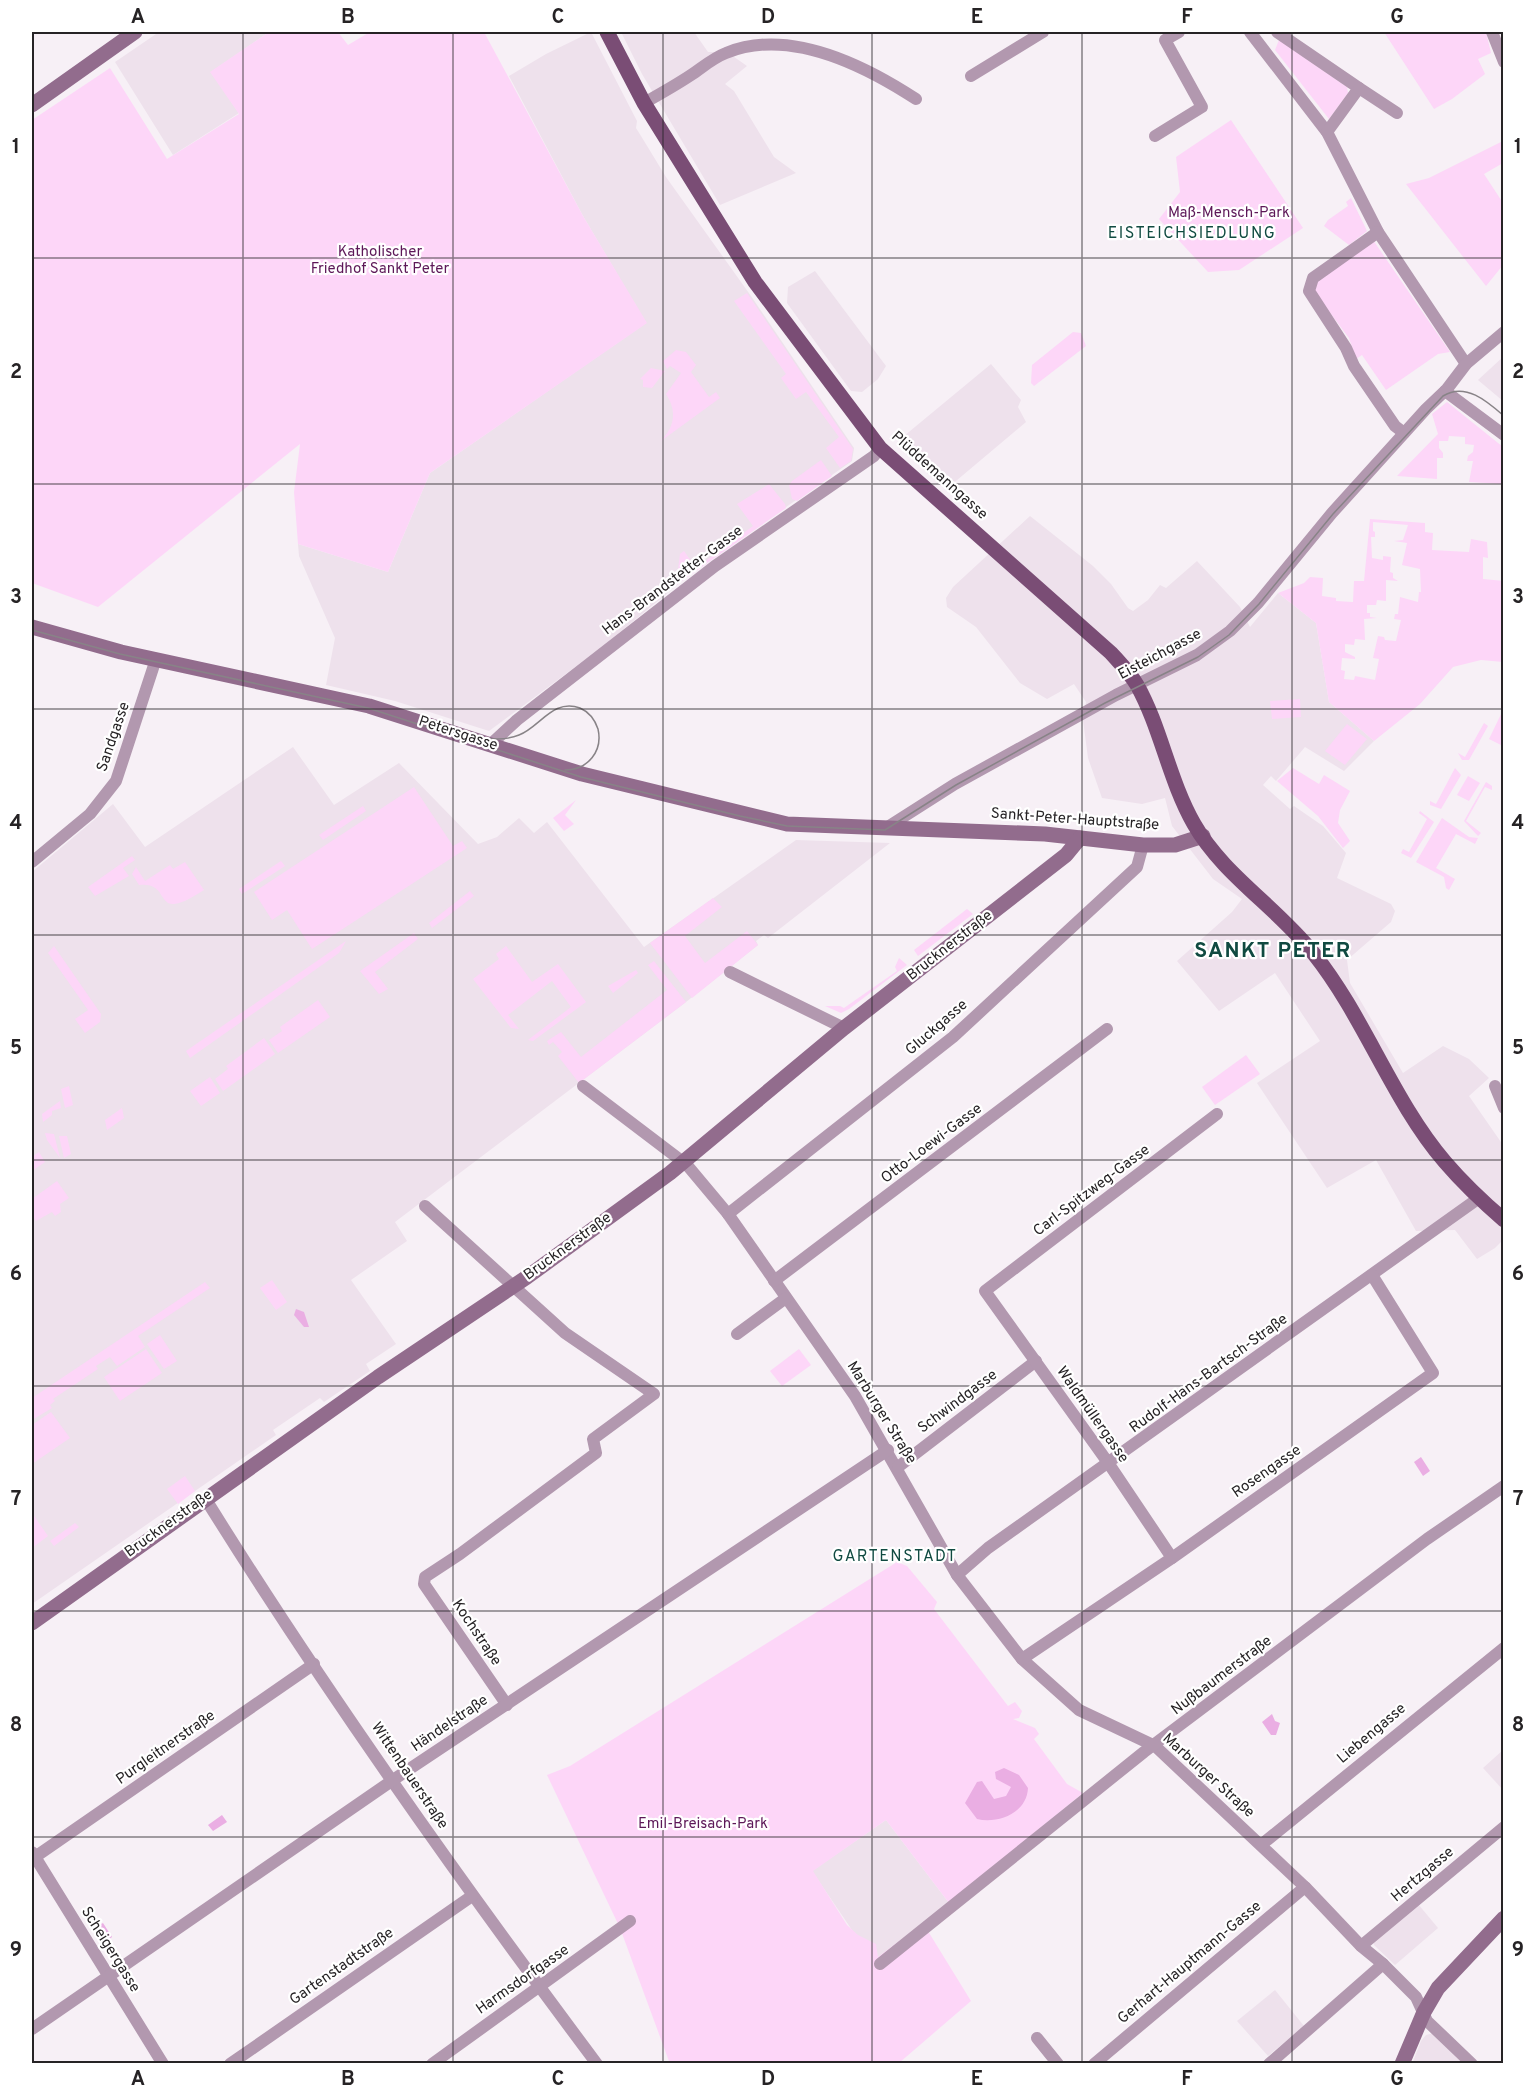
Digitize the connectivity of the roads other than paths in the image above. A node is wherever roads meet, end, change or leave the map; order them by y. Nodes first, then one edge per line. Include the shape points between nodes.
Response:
1 (135, 32) edge
2 (607, 32) edge
3 (1043, 32) edge
4 (1179, 32) edge
5 (1250, 32) edge
6 (1277, 32) edge
7 (1492, 32) edge
8 (1503, 62) edge
9 (971, 76) dead end
10 (1359, 88) junction
11 (916, 99) dead end
12 (644, 103) junction
13 (32, 105) edge
14 (1397, 113) dead end
15 (1326, 132) junction
16 (1155, 136) dead end
17 (1378, 232) junction
18 (1503, 332) edge
19 (1466, 364) junction
20 (1445, 392) junction
21 (1404, 433) junction
22 (1503, 435) edge
23 (880, 448) junction
24 (32, 627) edge
25 (156, 659) junction
26 (1137, 684) junction
27 (490, 745) junction
28 (885, 829) junction
29 (1203, 836) junction
30 (1080, 838) junction
31 (1143, 845) junction
32 (32, 862) edge
33 (730, 972) dead end
34 (844, 1028) junction
35 (1107, 1029) dead end
36 (583, 1086) dead end
37 (1495, 1086) dead end
38 (1503, 1108) edge
39 (1217, 1114) dead end
40 (682, 1162) junction
41 (1479, 1198) junction
42 (425, 1206) dead end
43 (728, 1214) junction
44 (1503, 1220) edge
45 (1372, 1275) junction
46 (774, 1281) junction
47 (513, 1287) junction
48 (985, 1291) joint
49 (786, 1298) junction
50 (736, 1334) dead end
51 (1036, 1361) junction
52 (888, 1450) junction
53 (1109, 1464) junction
54 (898, 1467) junction
55 (1503, 1486) edge
56 (206, 1498) junction
57 (1172, 1558) junction
58 (957, 1575) junction
59 (32, 1623) edge
60 (1503, 1648) edge
61 (1022, 1659) junction
62 (314, 1664) junction
63 (507, 1704) junction
64 (1155, 1746) junction
65 (393, 1780) junction
66 (1503, 1827) edge
67 (1261, 1845) junction
68 (33, 1855) edge
69 (1305, 1887) junction
70 (472, 1896) junction
71 (1503, 1918) edge
72 (630, 1921) dead end
73 (1361, 1946) junction
74 (880, 1964) dead end
75 (1383, 1964) junction
76 (108, 1976) junction
77 (538, 1985) junction
78 (1424, 2012) junction
79 (32, 2029) edge
80 (1036, 2038) dead end
81 (163, 2064) edge
82 (230, 2064) edge
83 (432, 2064) edge
84 (597, 2064) edge
85 (1058, 2064) edge
86 (1094, 2064) edge
87 (1269, 2064) edge
88 (1402, 2064) edge
89 (1472, 2064) edge

1 - 13 main road
2 - 12 main road, Plüddemanngasse
3 - 9 street
4 - 16 street via 1165,40 1202,107
5 - 15 street
6 - 10 street
7 - 8 street
10 - 14 street
10 - 15 street
11 - 12 street via 854,64 822,53 760,44 717,56
12 - 23 main road, Plüddemanngasse via 755,282
15 - 17 street
17 - 19 street
17 - 21 street via 1313,278 1309,291 1346,348 1353,366
18 - 19 street, Eisteichgasse
19 - 20 street, Eisteichgasse
20 - 21 street, Eisteichgasse
20 - 22 street
21 - 26 street, Eisteichgasse via 1236,626 1197,655
23 - 26 main road, Plüddemanngasse via 1111,653
23 - 27 street, Hans-Brandstetter-Gasse via 874,456 715,566
24 - 25 main road, Petersgasse
25 - 27 main road, Petersgasse via 369,706
25 - 32 street, Sandgasse via 116,781 90,814
26 - 28 street, Eisteichgasse via 955,784
26 - 29 main road, Plüddemanngasse via 1189,813
27 - 28 main road, Petersgasse via 606,781 778,822
28 - 30 main road, Sankt-Peter-Hauptstraße
29 - 31 main road, Sankt-Peter-Hauptstraße via 1175,845
29 - 41 main road via 1320,962 1416,1120 1444,1161
30 - 31 main road, Sankt-Peter-Hauptstraße
30 - 34 main road, Brucknerstraße via 1058,861
31 - 43 street, Gluckgasse via 1137,867 953,1037
33 - 34 street
34 - 40 main road, Brucknerstraße
35 - 46 street, Otto-Loewi-Gasse
36 - 40 street, Marburger Straße
37 - 38 street
39 - 48 street, Carl-Spitzweg-Gasse
40 - 43 street, Marburger Straße
40 - 47 main road, Brucknerstraße
41 - 44 main road
41 - 45 street, Rudolf-Hans-Bartsch-Straße
42 - 47 street
43 - 46 street, Marburger Straße
45 - 53 street, Rudolf-Hans-Bartsch-Straße
45 - 57 street, Rosengasse via 1433,1373
46 - 49 street, Marburger Straße
47 - 56 main road, Brucknerstraße
47 - 63 street, Kochstraße via 565,1333 654,1394 593,1439 596,1453 425,1577 424,1584
48 - 51 street, Waldmüllergasse
49 - 50 street
49 - 52 street, Marburger Straße via 832,1361
51 - 53 street, Waldmüllergasse
51 - 54 street, Schwindgasse
52 - 54 street, Marburger Straße
52 - 63 street, Händelstraße
53 - 57 street, Waldmüllergasse
53 - 58 street, Rudolf-Hans-Bartsch-Straße via 988,1548
54 - 58 street, Marburger Straße
55 - 64 street, Nußbaumerstraße via 1427,1539
56 - 59 main road, Brucknerstraße
56 - 62 street, Wittenbauerstraße
57 - 61 street, Rosengasse
58 - 61 street, Marburger Straße
60 - 67 street, Liebengasse
61 - 64 street, Marburger Straße via 1079,1710
62 - 65 street, Wittenbauerstraße
62 - 68 street, Purgleitnerstraße
63 - 65 street, Händelstraße
64 - 67 street, Marburger Straße
64 - 74 street, Nußbaumerstraße
65 - 70 street, Wittenbauerstraße
65 - 76 street, Händelstraße
66 - 73 street, Hertzgasse
67 - 69 street, Marburger Straße
68 - 76 street, Scheigergasse
69 - 73 street, Marburger Straße
69 - 86 street, Gerhart-Hauptmann-Gasse
70 - 77 street, Wittenbauerstraße
70 - 82 street, Gartenstadtstraße
71 - 78 main road via 1438,1988
72 - 77 street, Harmsdorfgasse
73 - 75 street, Marburger Straße
75 - 78 street, Marburger Straße via 1416,1997
75 - 87 street
76 - 79 street, Händelstraße
76 - 81 street, Scheigergasse
77 - 83 street, Harmsdorfgasse
77 - 84 street, Wittenbauerstraße
78 - 88 main road
78 - 89 street, Marburger Straße via 1426,2021
80 - 85 street

